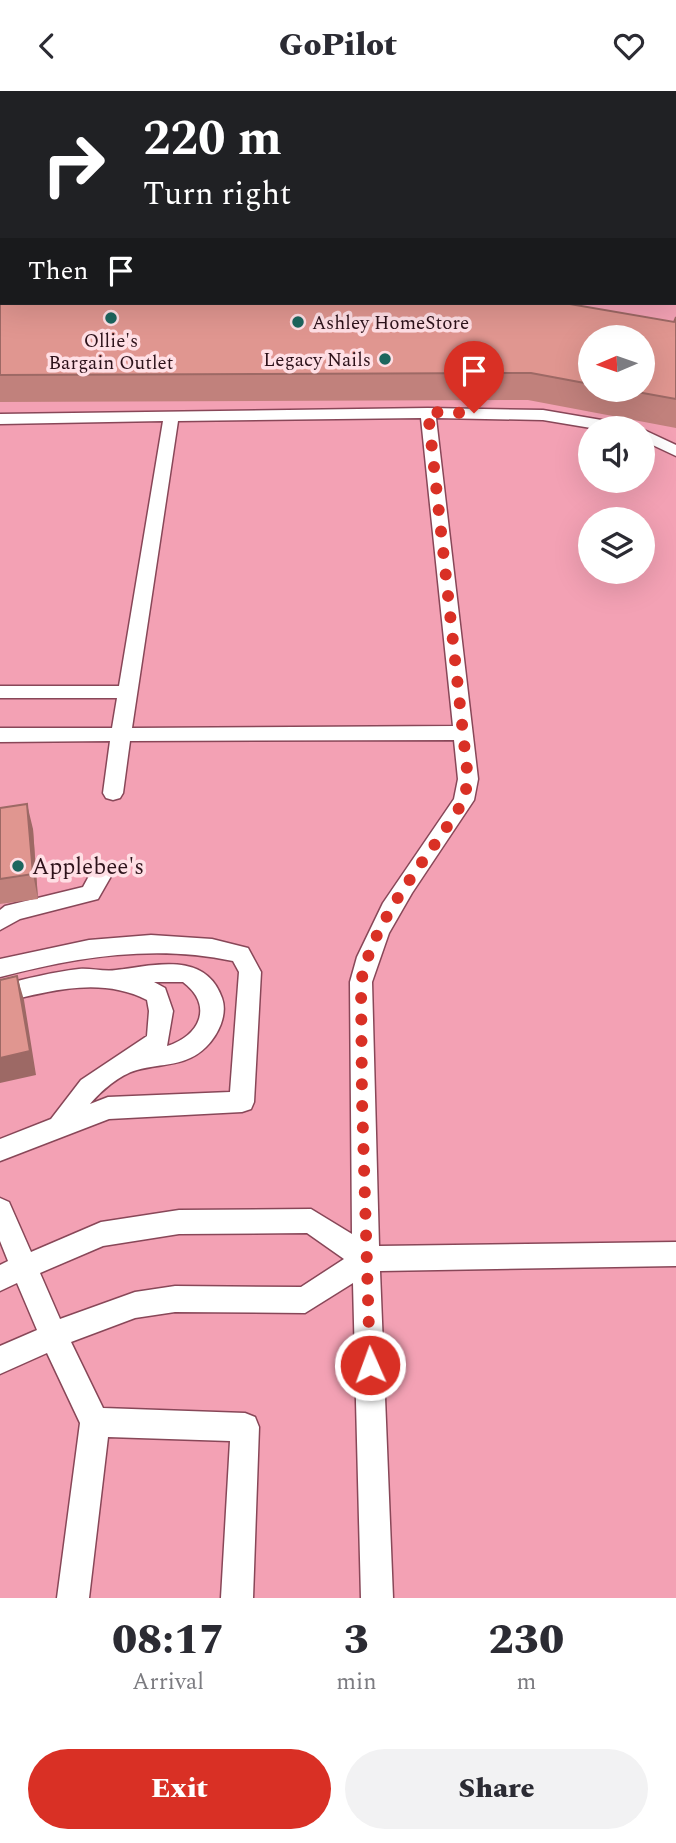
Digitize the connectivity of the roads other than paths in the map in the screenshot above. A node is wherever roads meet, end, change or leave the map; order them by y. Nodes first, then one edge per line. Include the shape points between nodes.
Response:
1 (428, 412) junction
2 (171, 417) junction
3 (0, 419) edge
4 (578, 421) edge
5 (655, 440) edge
6 (676, 451) edge
7 (0, 692) edge
8 (127, 692) junction
9 (463, 733) junction
10 (121, 734) junction
11 (0, 735) edge
12 (113, 793) dead end
13 (103, 871) dead end
14 (0, 922) edge
15 (0, 968) edge
16 (116, 977) junction
17 (0, 994) edge
18 (134, 1060) junction
19 (60, 1126) junction
20 (0, 1150) edge
21 (0, 1210) edge
22 (676, 1254) edge
23 (366, 1259) junction
24 (12, 1272) edge
25 (53, 1336) junction
26 (0, 1360) edge
27 (95, 1422) junction
28 (73, 1598) edge
29 (237, 1598) edge
30 (377, 1598) edge

1 - 2 lane
1 - 4 lane via 543,415
1 - 9 lane
2 - 3 lane
2 - 8 lane
5 - 6 lane
7 - 8 lane
8 - 10 lane
9 - 10 lane
9 - 23 lane via 468,779 464,800 376,936 361,982
10 - 11 lane
10 - 12 lane
13 - 14 lane via 90,893 13,912
15 - 19 lane via 85,948 189,945 240,954 250,972 242,1102 108,1108
16 - 17 lane
16 - 18 lane via 145,986 157,995 162,1011 158,1039
16 - 18 lane via 190,975 212,996 214,1011 196,1041 163,1057
18 - 19 lane via 89,1088
19 - 20 lane
21 - 24 lane
22 - 23 lane
23 - 24 lane via 311,1221 179,1222 101,1234
23 - 25 lane via 305,1300 175,1299 135,1305
23 - 30 lane
24 - 25 lane
25 - 26 lane
25 - 27 lane
27 - 28 lane
27 - 29 lane via 245,1427

